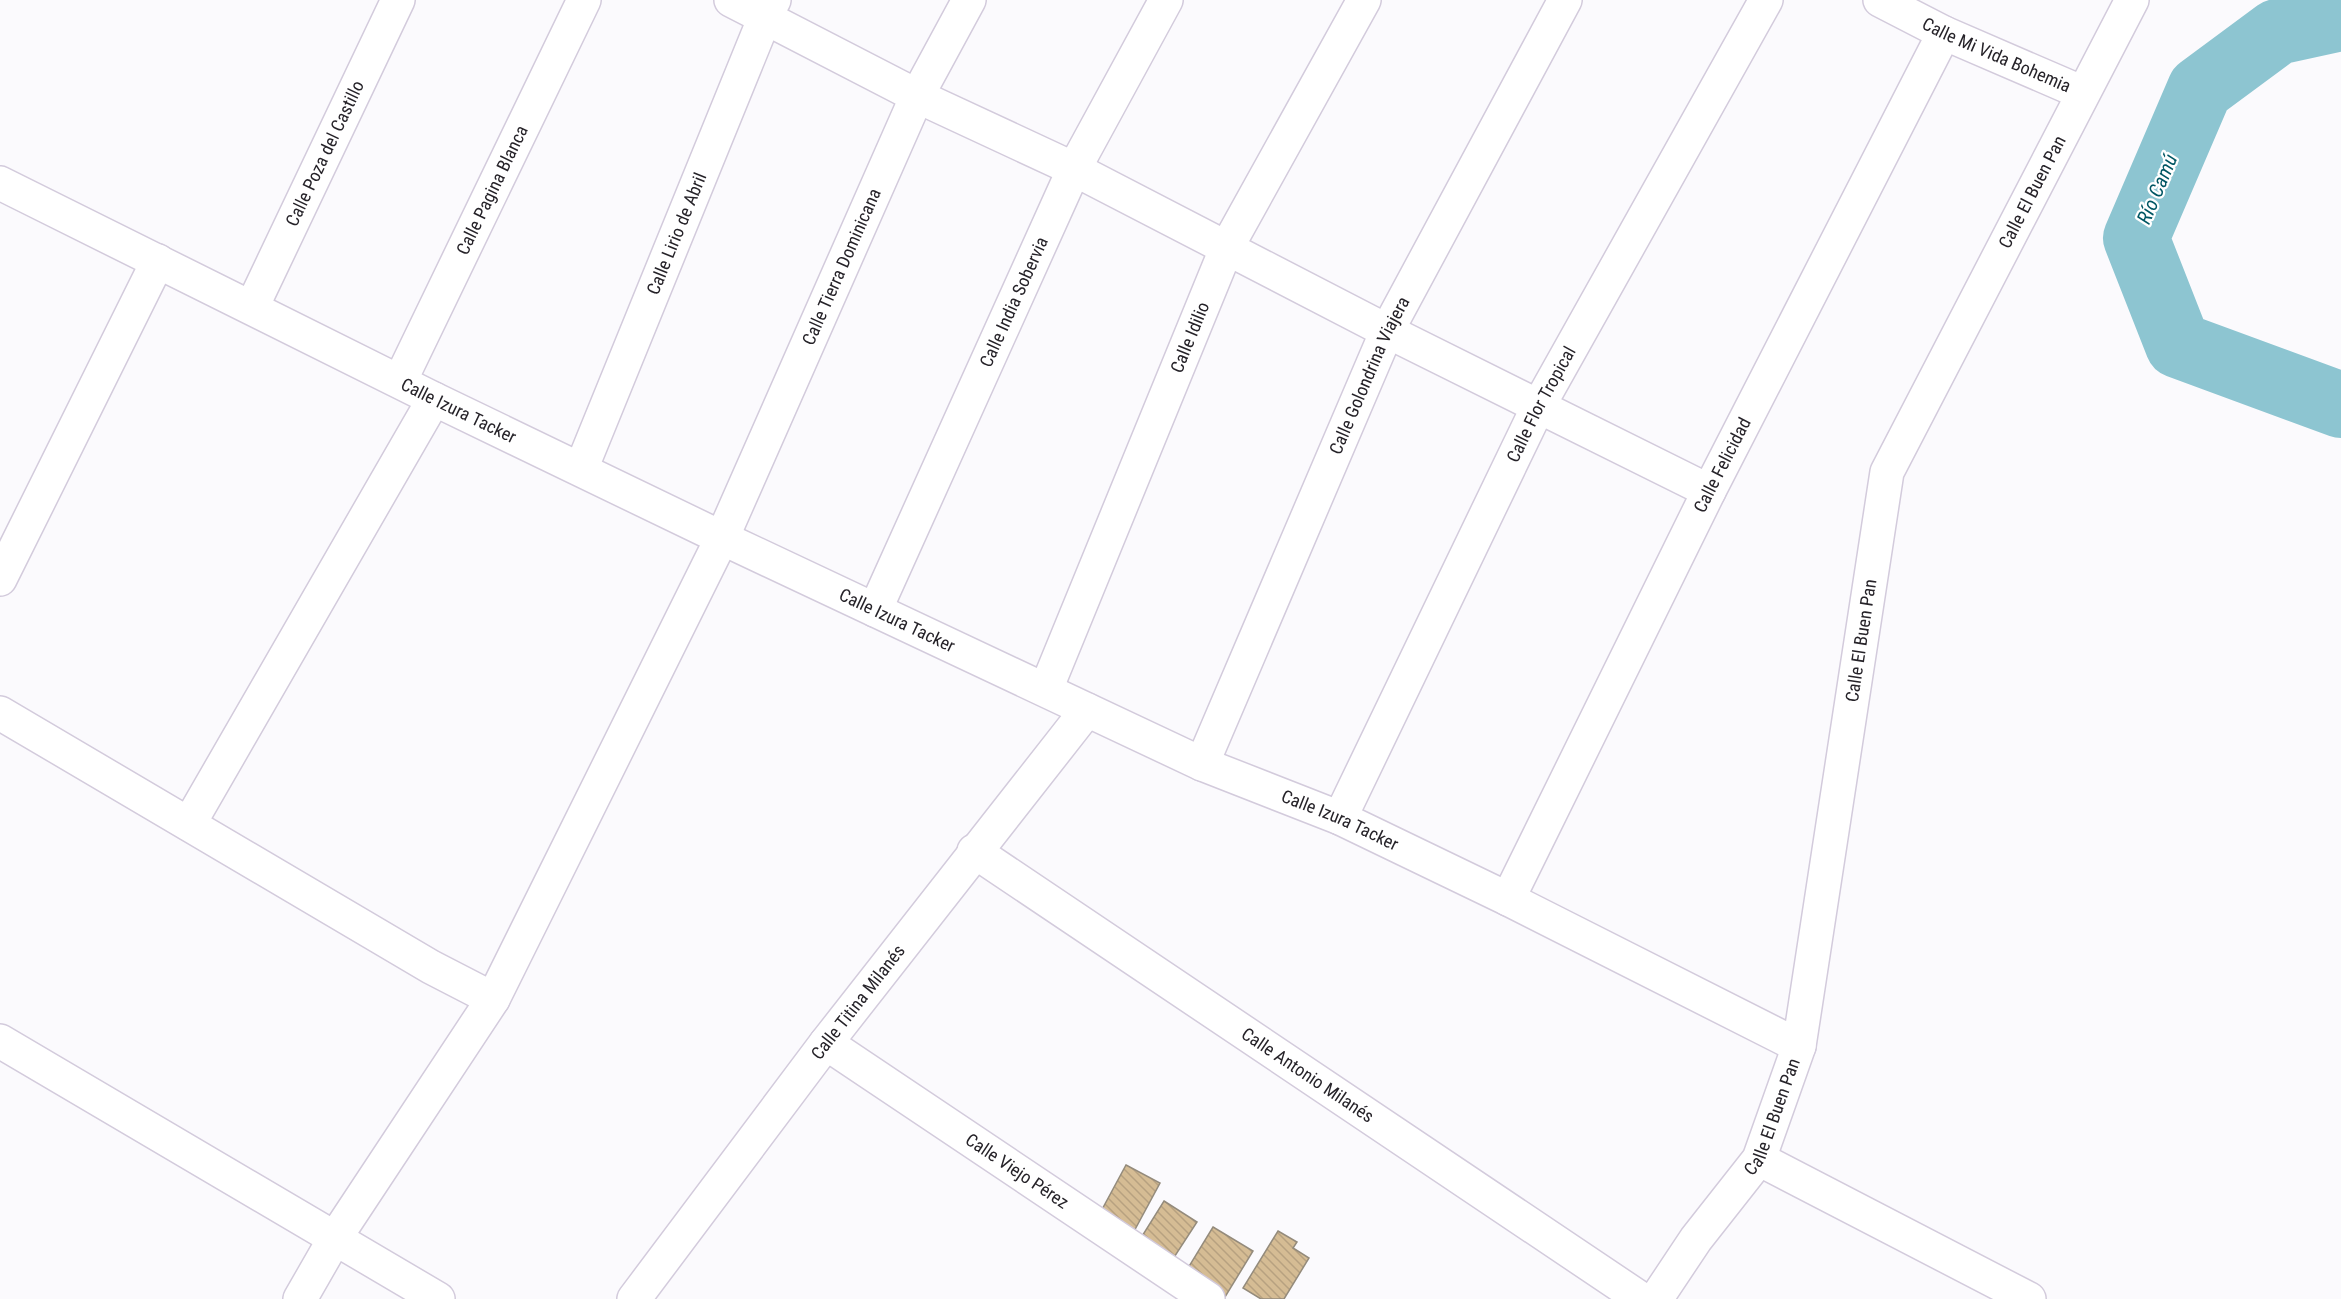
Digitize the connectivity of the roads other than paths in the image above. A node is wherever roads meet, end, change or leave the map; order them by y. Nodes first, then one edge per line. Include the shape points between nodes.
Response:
1 (398, 0) edge
2 (585, 0) edge
3 (730, 0) edge
4 (969, 0) edge
5 (1166, 0) edge
6 (1364, 0) edge
7 (1565, 0) edge
8 (1766, 0) edge
9 (1880, 0) edge
10 (2132, 0) edge
11 (769, 8) edge
12 (1944, 33) junction
13 (2083, 93) junction
14 (917, 96) junction
15 (1074, 169) junction
16 (0, 183) edge
17 (1227, 247) junction
18 (158, 261) junction
19 (252, 307) junction
20 (1387, 331) junction
21 (400, 381) junction
22 (434, 399) junction
23 (1538, 406) junction
24 (581, 470) junction
25 (1708, 491) junction
26 (722, 538) junction
27 (0, 579) edge
28 (875, 610) junction
29 (1046, 689) junction
30 (1087, 710) junction
31 (0, 713) edge
32 (1202, 764) junction
33 (1340, 818) junction
34 (189, 825) junction
35 (974, 851) junction
36 (1508, 899) junction
37 (493, 999) junction
38 (0, 1041) edge
39 (826, 1043) junction
40 (1799, 1046) junction
41 (1759, 1159) junction
42 (335, 1238) junction
43 (300, 1299) edge
44 (438, 1299) edge
45 (634, 1299) edge
46 (1208, 1299) edge
47 (1641, 1299) edge
48 (1656, 1299) edge
49 (2029, 1299) edge

1 - 19 street, Calle Poza del Castillo
2 - 21 street, Calle Pagina Blanca
3 - 11 street
4 - 14 street, Calle Tierra Dominicana
5 - 15 street, Calle India Sobervia
6 - 17 street, Calle Idilio
7 - 20 street, Calle Golondrina Viajera
8 - 23 street, Calle Flor Tropical
9 - 12 street, Calle Mi Vida Bohemia
10 - 13 street, Calle El Buen Pan
11 - 14 street
11 - 24 street, Calle Lirio de Abril
12 - 13 street, Calle Mi Vida Bohemia
12 - 25 street, Calle Felicidad
13 - 40 street, Calle El Buen Pan via 1887,472
14 - 15 street
14 - 26 street, Calle Tierra Dominicana
15 - 17 street
15 - 28 street, Calle India Sobervia
16 - 18 street, Calle Izura Tacker
17 - 20 street
17 - 29 street, Calle Idilio
18 - 19 street, Calle Izura Tacker
18 - 27 street
19 - 21 street, Calle Izura Tacker
20 - 23 street
20 - 32 street, Calle Golondrina Viajera
21 - 22 street, Calle Izura Tacker
22 - 24 street, Calle Izura Tacker
22 - 34 street
23 - 25 street
23 - 33 street, Calle Flor Tropical
24 - 26 street, Calle Izura Tacker
25 - 36 street, Calle Felicidad
26 - 28 street, Calle Izura Tacker
26 - 37 street, Calle Tierra Dominicana
28 - 29 street, Calle Izura Tacker
29 - 30 street, Calle Izura Tacker
30 - 32 street, Calle Izura Tacker
30 - 35 street, Calle Titina Milanés
31 - 34 street
32 - 33 street, Calle Izura Tacker
33 - 36 street, Calle Izura Tacker
34 - 37 street via 431,967
35 - 39 street, Calle Titina Milanés
35 - 47 street, Calle Antonio Milanés
36 - 40 street, Calle Izura Tacker
37 - 42 street, Calle Tierra Dominicana
38 - 42 street
39 - 45 street, Calle Titina Milanés
39 - 46 street, Calle Viejo Pérez
40 - 41 street, Calle El Buen Pan
41 - 48 street, Calle El Buen Pan via 1696,1239
41 - 49 street
42 - 43 street, Calle Tierra Dominicana
42 - 44 street

